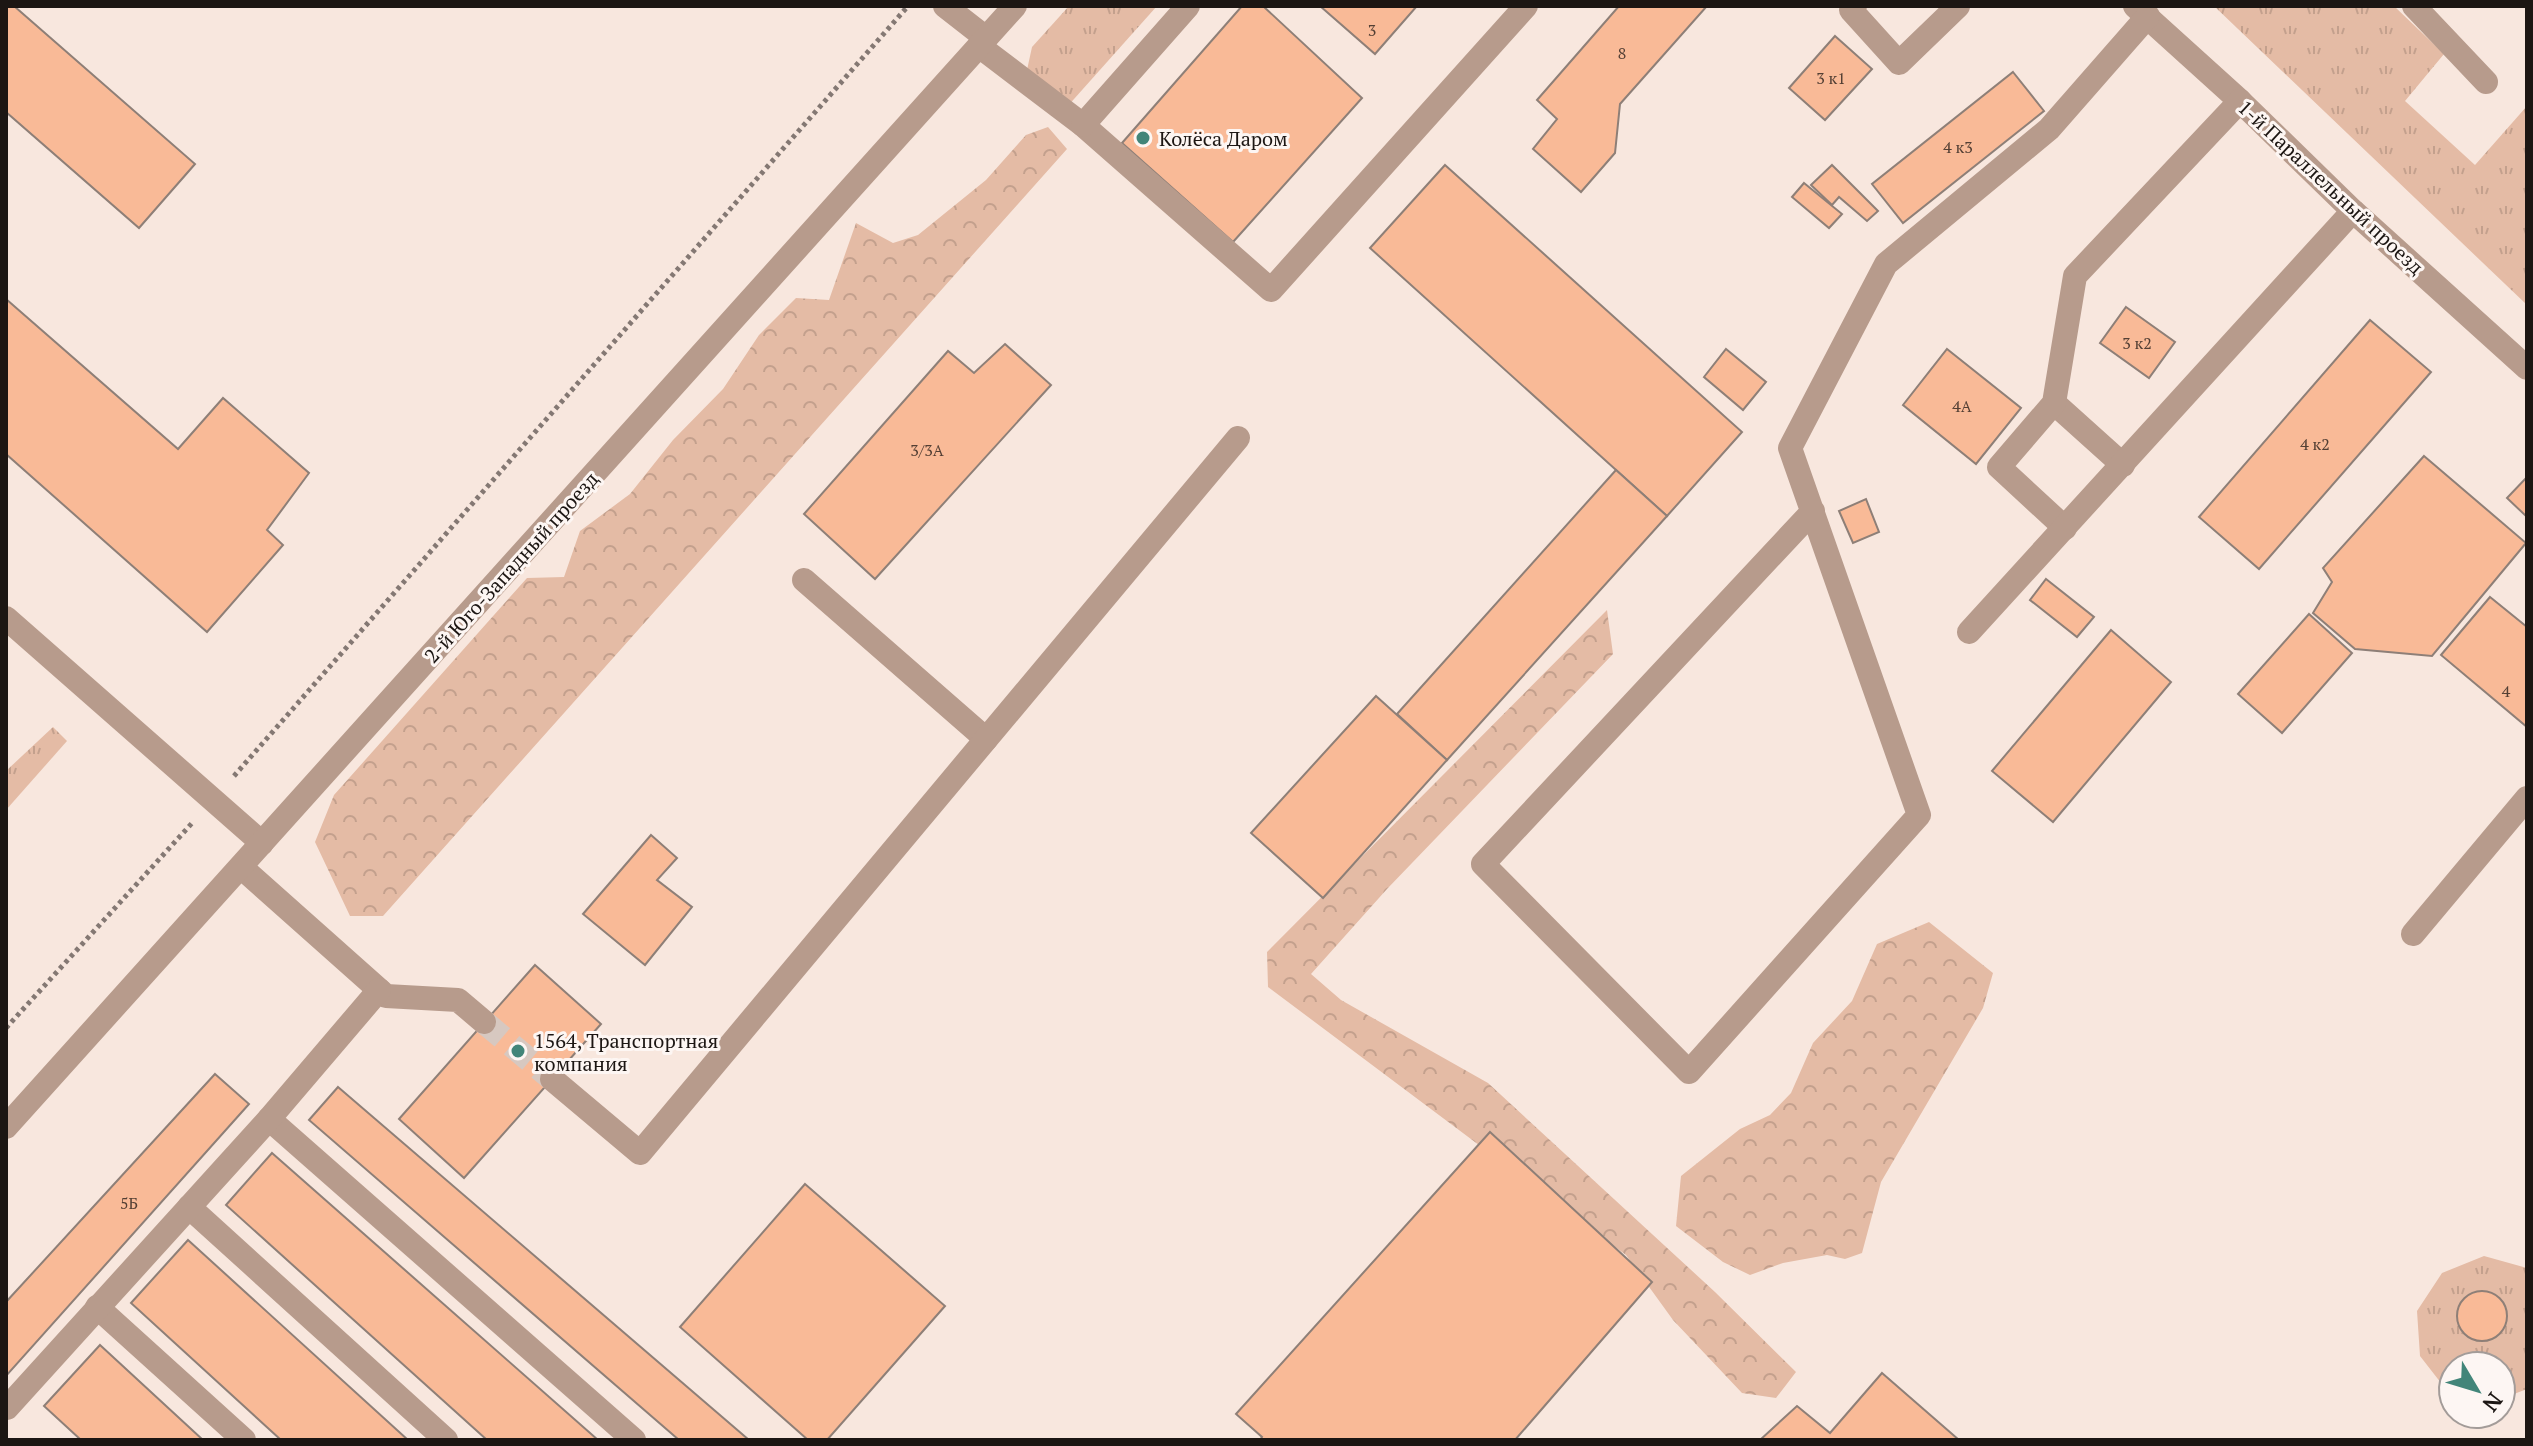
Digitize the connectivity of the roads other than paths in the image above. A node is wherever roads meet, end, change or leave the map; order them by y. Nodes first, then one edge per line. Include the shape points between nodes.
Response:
1 (945, 6) edge
2 (1015, 6) edge
3 (1188, 6) edge
4 (1526, 6) edge
5 (1855, 6) edge
6 (1958, 6) edge
7 (2414, 6) edge
8 (2142, 11) edge
9 (983, 42) junction
10 (2486, 82) dead end
11 (2240, 101) junction
12 (1083, 125) junction
13 (2353, 211) junction
14 (2527, 368) edge
15 (2054, 403) junction
16 (1238, 438) dead end
17 (2123, 465) junction
18 (1813, 511) junction
19 (2065, 528) junction
20 (804, 580) dead end
21 (6, 618) edge
22 (1969, 632) dead end
23 (986, 739) junction
24 (2527, 798) edge
25 (262, 843) junction
26 (241, 867) junction
27 (2413, 934) dead end
28 (379, 990) junction
29 (484, 1022) tunnel mouth
30 (552, 1079) tunnel mouth
31 (269, 1119) junction
32 (6, 1127) edge
33 (189, 1207) junction
34 (97, 1307) junction
35 (7, 1408) edge
36 (244, 1440) edge
37 (446, 1440) edge
38 (634, 1440) edge

1 - 9 street
2 - 9 street, 2-й Юго-Западный проезд
3 - 12 street
4 - 12 street via 1271,290
5 - 6 street via 1851,10 1899,63
7 - 10 street
8 - 11 street, 1-й Параллельный проезд
8 - 18 street via 2049,129 1886,264 1790,448
9 - 12 street
9 - 25 street, 2-й Юго-Западный проезд
11 - 13 street, 1-й Параллельный проезд
11 - 15 street via 2075,276
13 - 14 street, 1-й Параллельный проезд
13 - 17 street
15 - 17 street
15 - 19 street via 1999,467
16 - 23 street
17 - 19 street
18 - 18 street via 1919,815 1689,1072 1483,864
19 - 22 street
20 - 23 street
21 - 25 street
23 - 30 street via 640,1153
24 - 27 street
25 - 26 street, 2-й Юго-Западный проезд
26 - 28 street
26 - 32 street, 2-й Юго-Западный проезд
28 - 29 street via 386,996 458,1000
28 - 31 street
31 - 33 street
31 - 38 street
33 - 34 street
33 - 37 street
34 - 35 street
34 - 36 street

